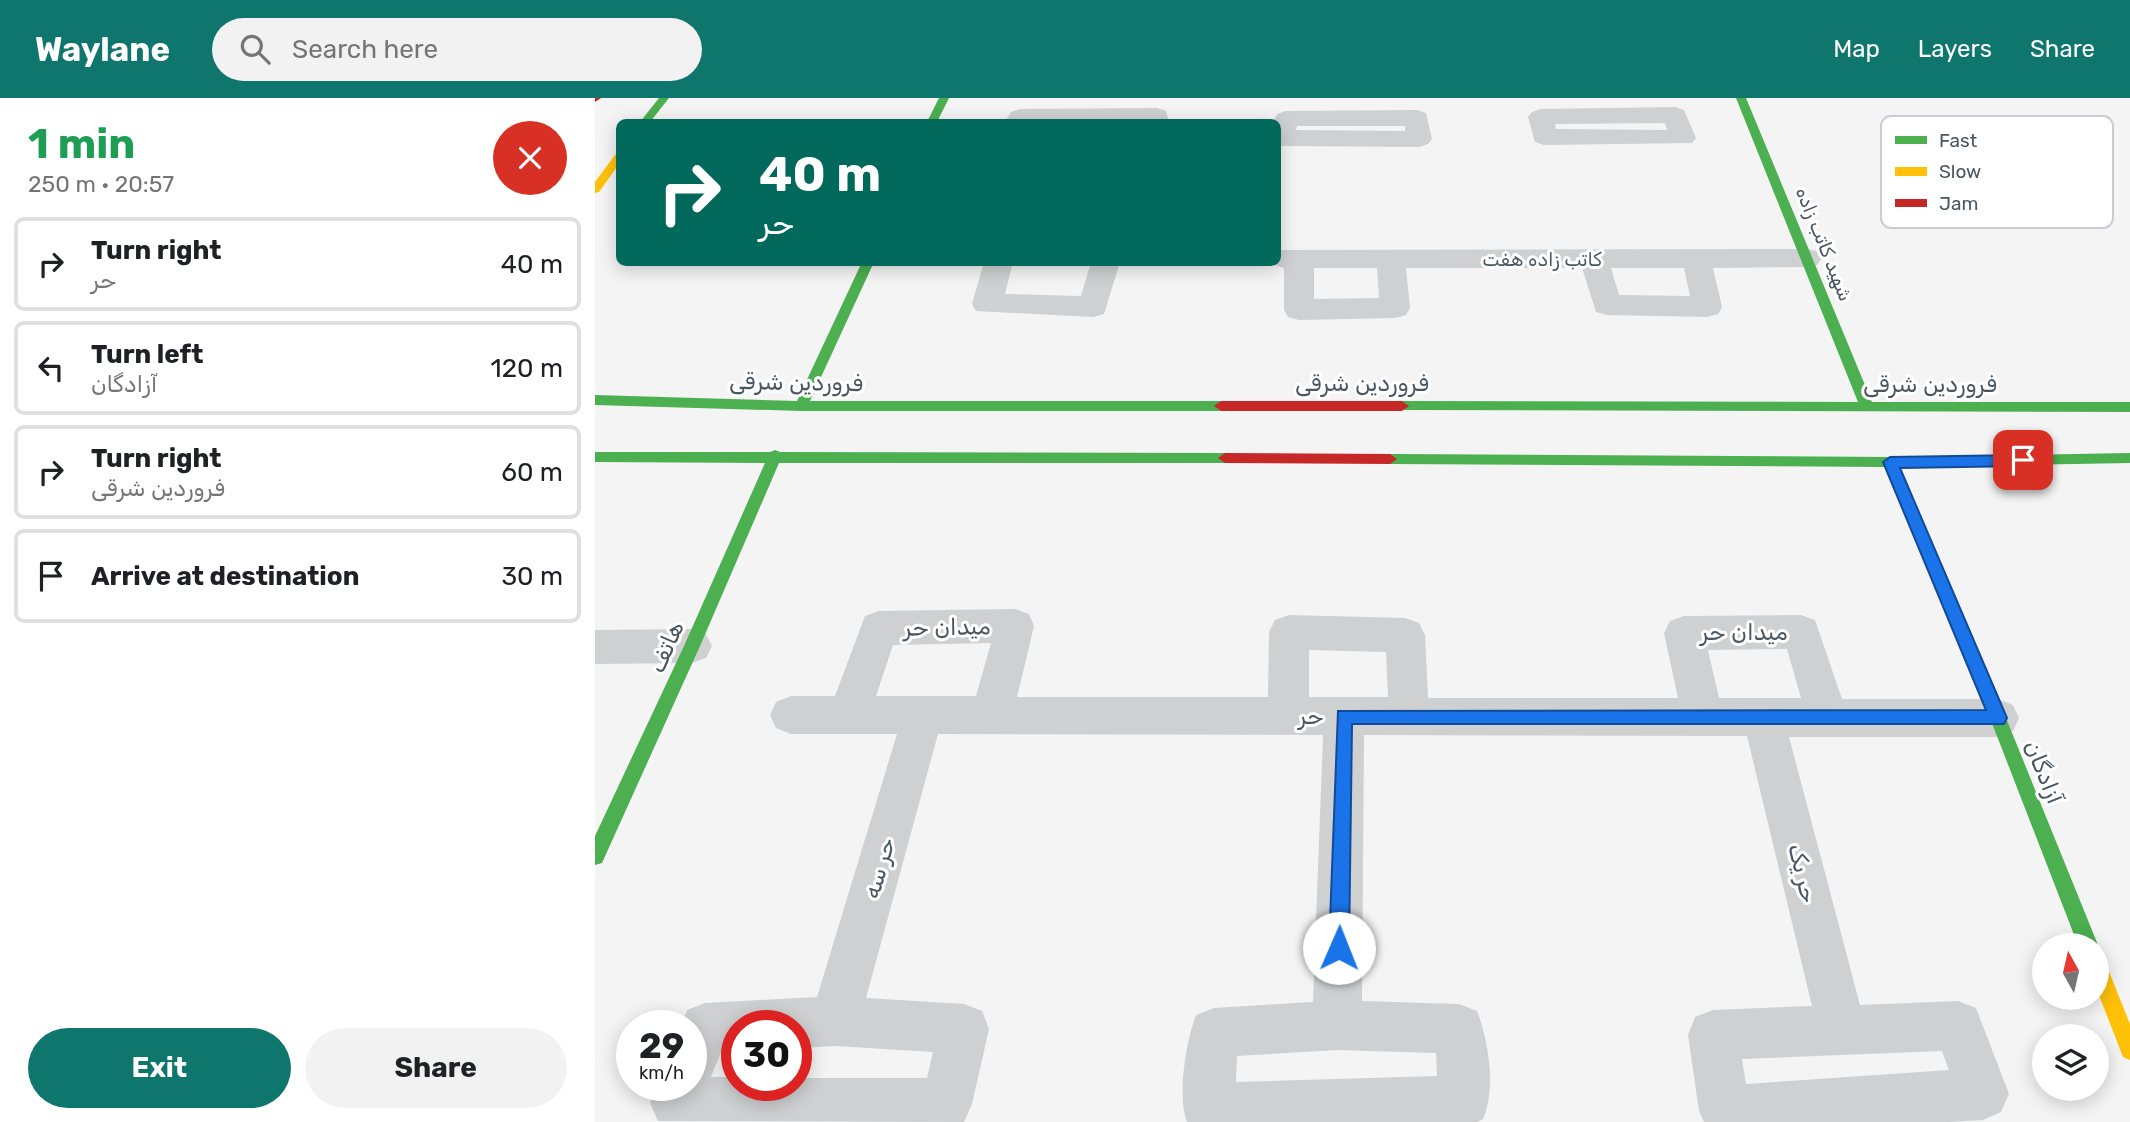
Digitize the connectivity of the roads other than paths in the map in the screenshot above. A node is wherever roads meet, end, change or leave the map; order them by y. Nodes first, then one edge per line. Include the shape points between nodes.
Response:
1 (664, 98) edge
2 (944, 98) edge
3 (1741, 98) edge
4 (1097, 107) edge
5 (647, 119) edge
6 (934, 119) edge
7 (1019, 119) edge
8 (1157, 119) edge
9 (616, 161) edge
10 (595, 190) edge
11 (1807, 258) junction
12 (1288, 259) edge
13 (1391, 259) junction
14 (1594, 259) junction
15 (1697, 259) junction
16 (865, 266) edge
17 (998, 266) edge
18 (1105, 266) edge
19 (597, 401) edge
20 (801, 406) junction
21 (1867, 406) junction
22 (2130, 407) edge
23 (775, 455) junction
24 (595, 457) edge
25 (2130, 458) edge
26 (1890, 462) junction
27 (692, 646) junction
28 (595, 647) edge
29 (791, 715) dead end
30 (849, 715) junction
31 (923, 715) junction
32 (992, 715) junction
33 (1288, 716) junction
34 (1344, 716) junction
35 (1409, 717) junction
36 (1763, 717) junction
37 (1703, 718) junction
38 (1828, 718) junction
39 (1998, 718) junction
40 (595, 856) edge
41 (2083, 933) edge
42 (2109, 997) edge
43 (835, 1021) junction
44 (812, 1022) edge
45 (1338, 1025) junction
46 (1842, 1029) junction
47 (2130, 1050) edge
48 (677, 1101) edge

1 - 5 main road
2 - 6 main road
3 - 11 main road, شهید کاتب زاده
4 - 7 street
4 - 8 street
9 - 10 main road
11 - 15 street, کاتب زاده هفت
11 - 21 main road, شهید کاتب زاده
12 - 13 street, کاتب زاده هفت
12 - 13 street via 1299,310 1395,308
13 - 14 street, کاتب زاده هفت
14 - 15 street, کاتب زاده هفت
14 - 15 street via 1607,305 1707,307
16 - 20 main road
17 - 18 street via 987,304 1093,307
19 - 20 main road, فروردین شرقی
20 - 21 main road, فروردین شرقی
21 - 22 main road, فروردین شرقی
23 - 24 main road
23 - 26 main road
23 - 27 main road, هاتف
25 - 26 main road
26 - 39 main road, آزادگان
27 - 28 street
27 - 40 main road, هاتف
29 - 30 street, حر
30 - 31 street, حر
30 - 32 street, میدان حر via 879,628 1015,626
31 - 32 street, حر
31 - 43 street, حر سه
32 - 33 street, حر
33 - 34 street, حر
33 - 35 street via 1289,632 1405,635
34 - 35 street, حر
34 - 45 street
35 - 37 street, حر
36 - 37 street, حر
36 - 38 street, حر
36 - 46 street, حر یک
37 - 38 street, میدان حر via 1684,633 1801,632
38 - 39 street, حر
39 - 41 main road, آزادگان
42 - 47 main road
43 - 44 street
43 - 48 street via 964,1029 946,1104
45 - 45 street via 1459,1029 1465,1101 1208,1109 1214,1033
46 - 46 street via 1958,1026 1983,1094 1725,1111 1713,1035

